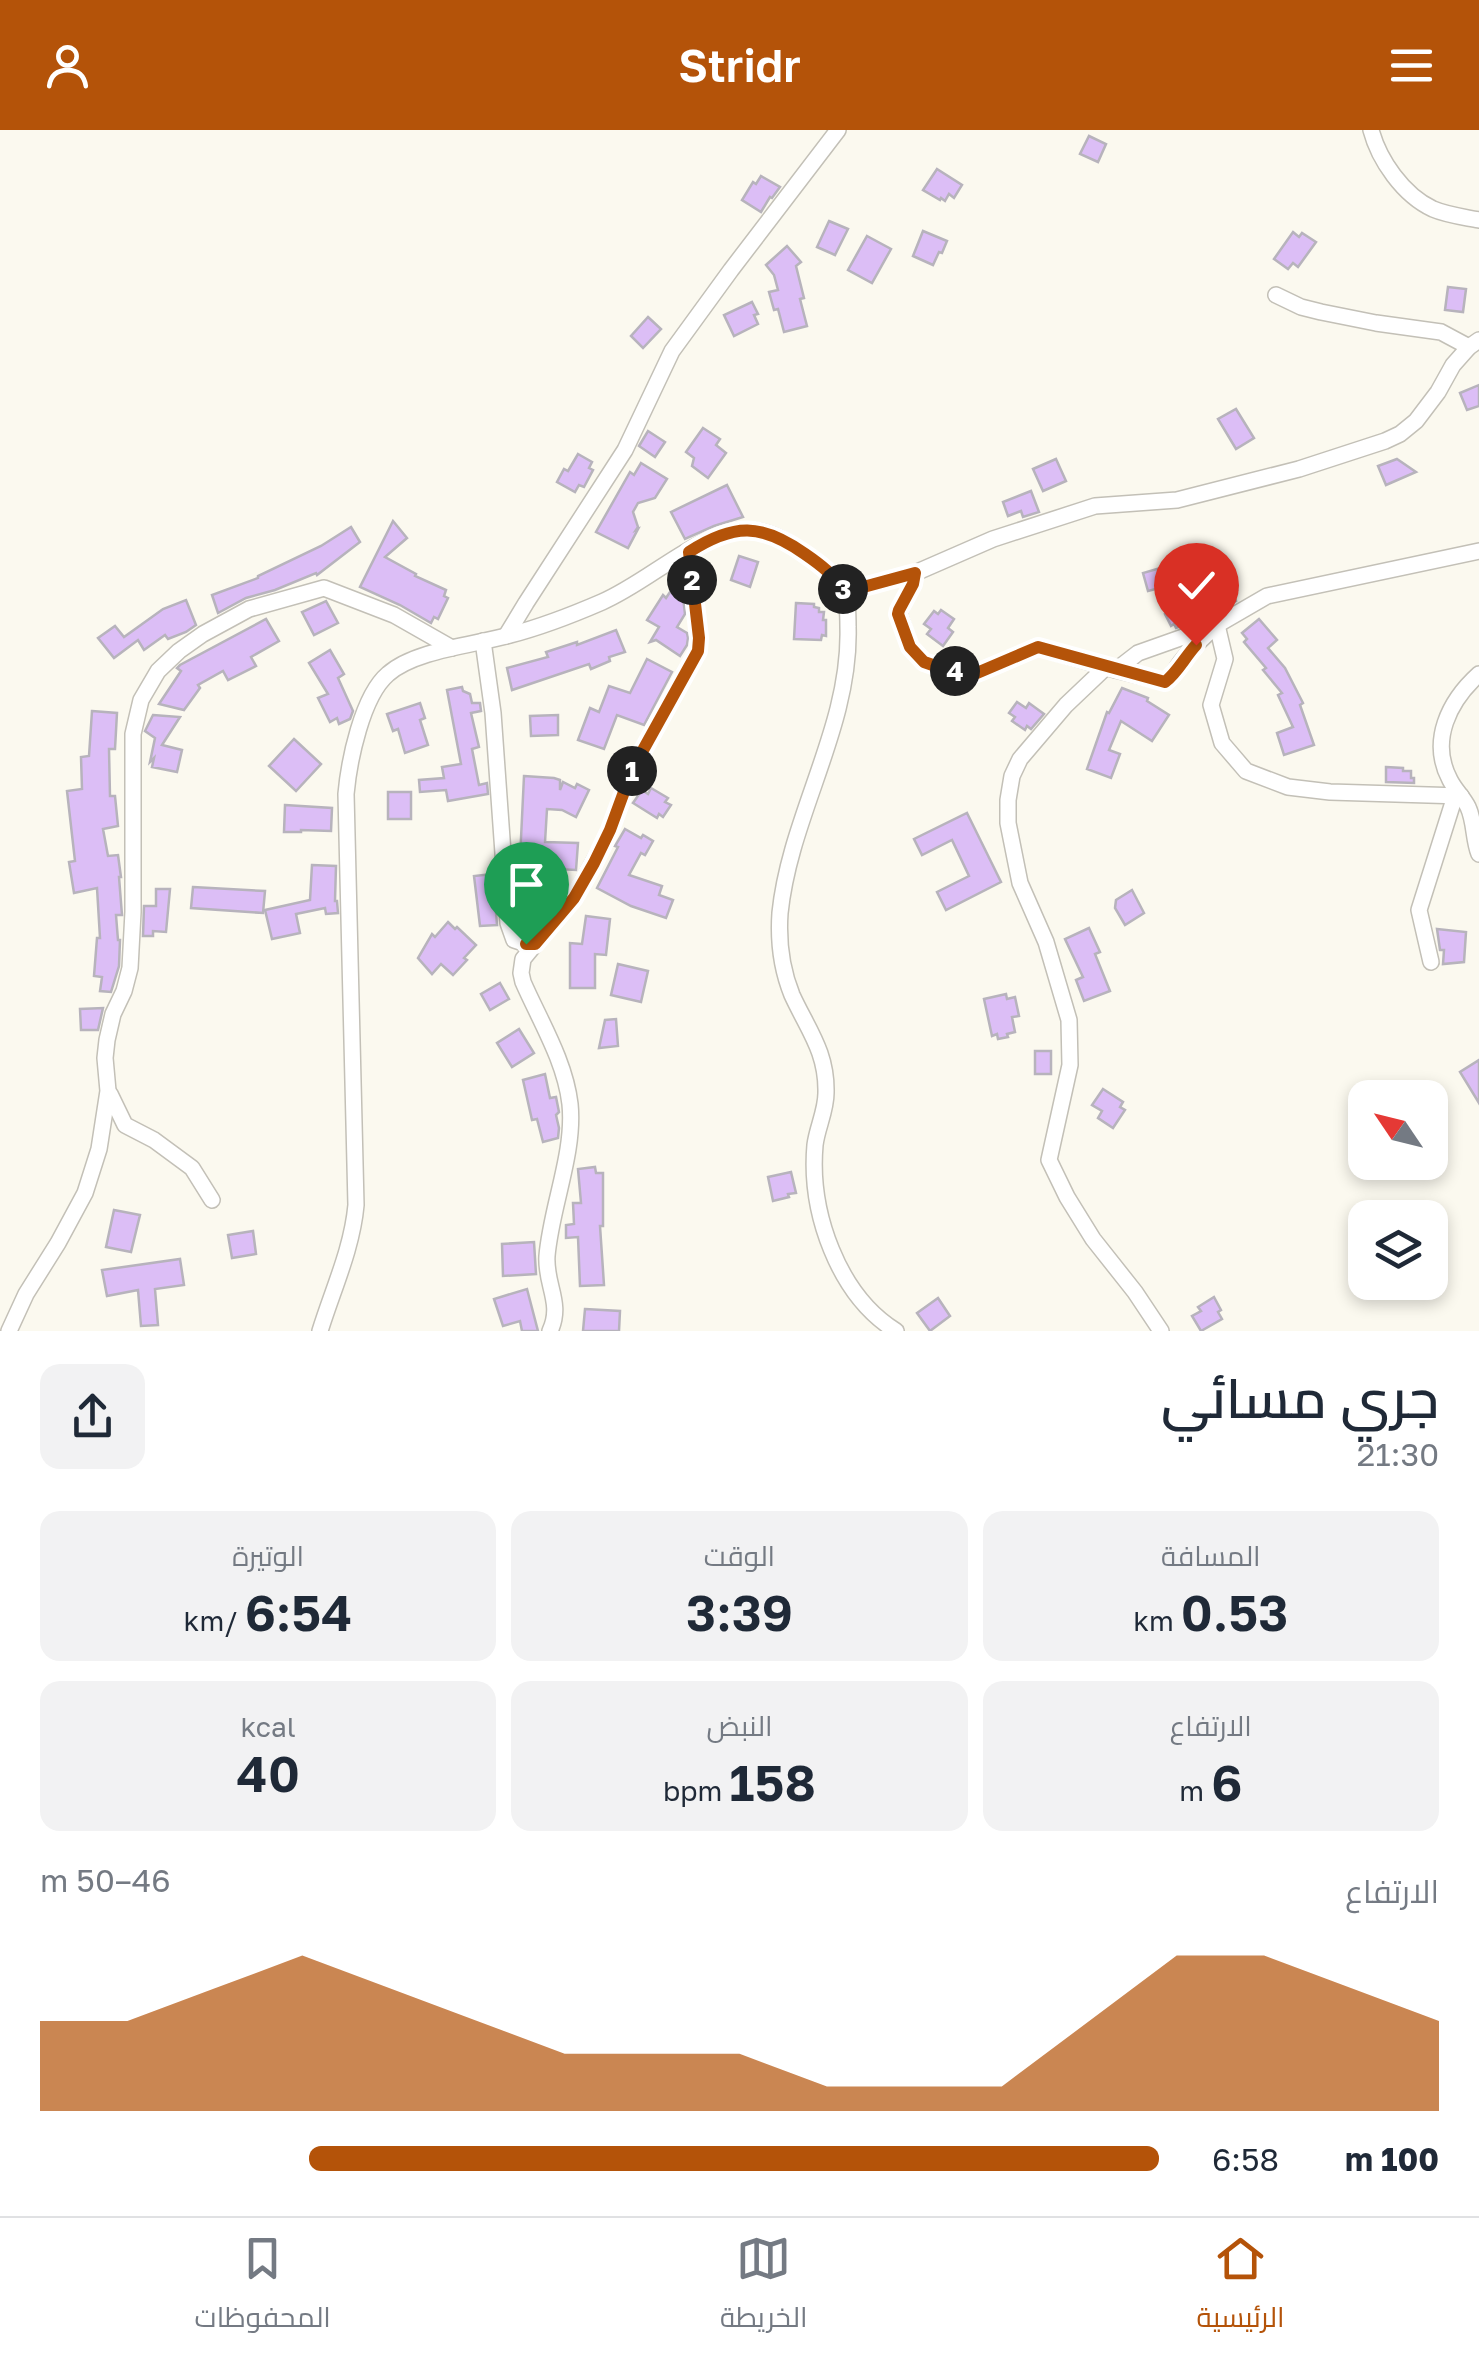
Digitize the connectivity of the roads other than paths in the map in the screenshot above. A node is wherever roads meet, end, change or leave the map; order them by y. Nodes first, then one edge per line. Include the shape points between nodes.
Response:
1 (838, 130) edge
2 (1370, 130) edge
3 (1479, 220) edge
4 (1276, 296) dead end
5 (1474, 343) edge
6 (1479, 551) edge
7 (689, 552) junction
8 (915, 573) junction
9 (845, 592) junction
10 (1217, 625) junction
11 (506, 636) junction
12 (483, 642) junction
13 (452, 648) junction
14 (1111, 668) junction
15 (1479, 674) edge
16 (1458, 796) junction
17 (1479, 854) edge
18 (535, 944) junction
19 (1431, 962) dead end
20 (108, 1091) junction
21 (212, 1200) dead end
22 (9, 1331) edge
23 (320, 1331) edge
24 (550, 1331) edge
25 (896, 1331) edge
26 (1161, 1331) edge

1 - 11 street via 672,351 625,450
2 - 3 street via 1385,164 1416,196 1434,209
4 - 5 street via 1321,312
5 - 8 street via 1416,422 1385,441 1177,500 1094,506
6 - 10 street via 1266,596
7 - 9 street via 754,529 794,546
7 - 11 street via 615,596
7 - 18 street via 698,651 632,770 594,863
8 - 9 street
8 - 14 street via 898,614 910,647 924,662 977,673 1038,647
9 - 25 street via 842,687 791,854 779,940 793,997 822,1053 826,1094 815,1175 832,1249 858,1299
10 - 14 street
10 - 14 street via 1165,682
10 - 16 street via 1225,659 1211,705 1222,743 1246,771 1288,787 1330,792
11 - 12 street
12 - 13 street
12 - 18 street via 508,923 514,940
13 - 20 street via 394,615 324,588 248,609 158,671 141,700 133,734 130,968 107,1040
13 - 23 street via 398,667 380,682 348,772 356,1205 347,1255
14 - 26 street via 1066,705 1020,759 1008,823 1020,883 1069,1020 1070,1065 1048,1160 1093,1239
15 - 16 street via 1443,725 1443,764
16 - 17 street via 1468,807
16 - 19 street via 1419,910
18 - 24 street via 523,959 523,982 560,1063 570,1105 546,1260 557,1304
20 - 21 street via 125,1125 192,1168
20 - 22 street via 84,1193

